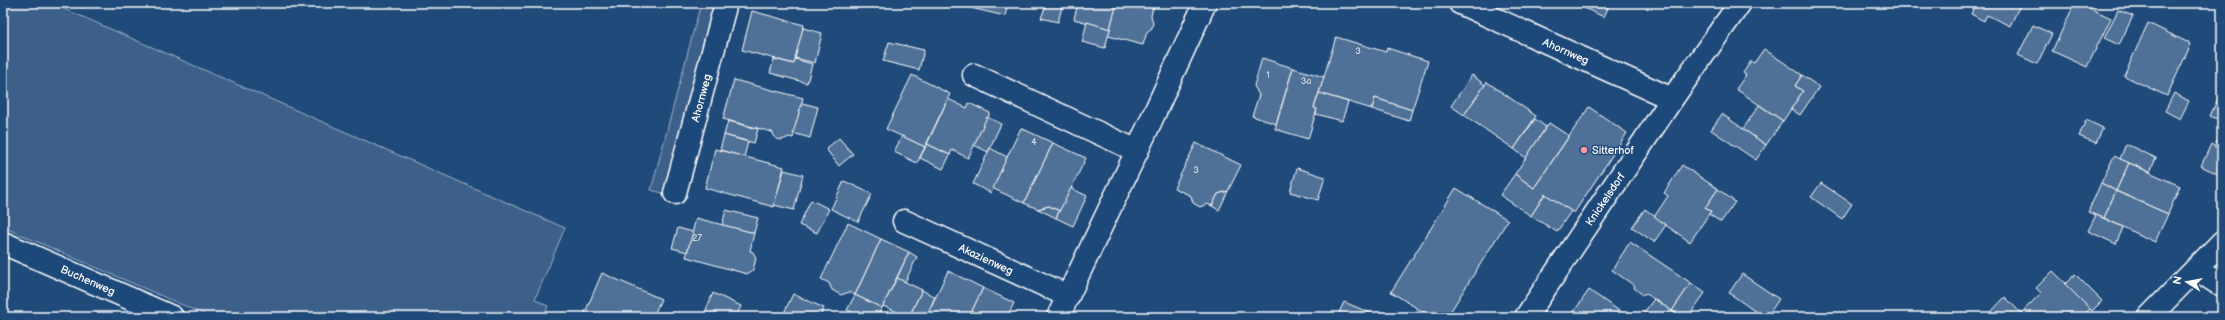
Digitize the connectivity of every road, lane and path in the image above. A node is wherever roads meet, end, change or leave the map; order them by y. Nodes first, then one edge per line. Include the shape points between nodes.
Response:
1 (726, 3) edge
2 (1204, 3) edge
3 (1460, 3) edge
4 (1740, 3) edge
5 (974, 75) dead end
6 (1672, 99) junction
7 (1137, 151) junction
8 (675, 193) dead end
9 (904, 221) dead end
10 (2222, 242) edge
11 (3, 243) edge
12 (2196, 268) junction
13 (2222, 286) edge
14 (1068, 296) junction
15 (172, 317) edge
16 (1058, 317) edge
17 (1526, 317) edge
18 (2148, 317) edge

1 - 8 street, Ahornweg
2 - 7 street
3 - 6 street, Ahornweg
4 - 6 street, Knickelsdorf
5 - 7 street
6 - 17 street, Knickelsdorf
7 - 14 street
9 - 14 street, Akazienweg
10 - 12 street
11 - 15 street, Buchenweg
12 - 13 street
12 - 18 street
14 - 16 street

